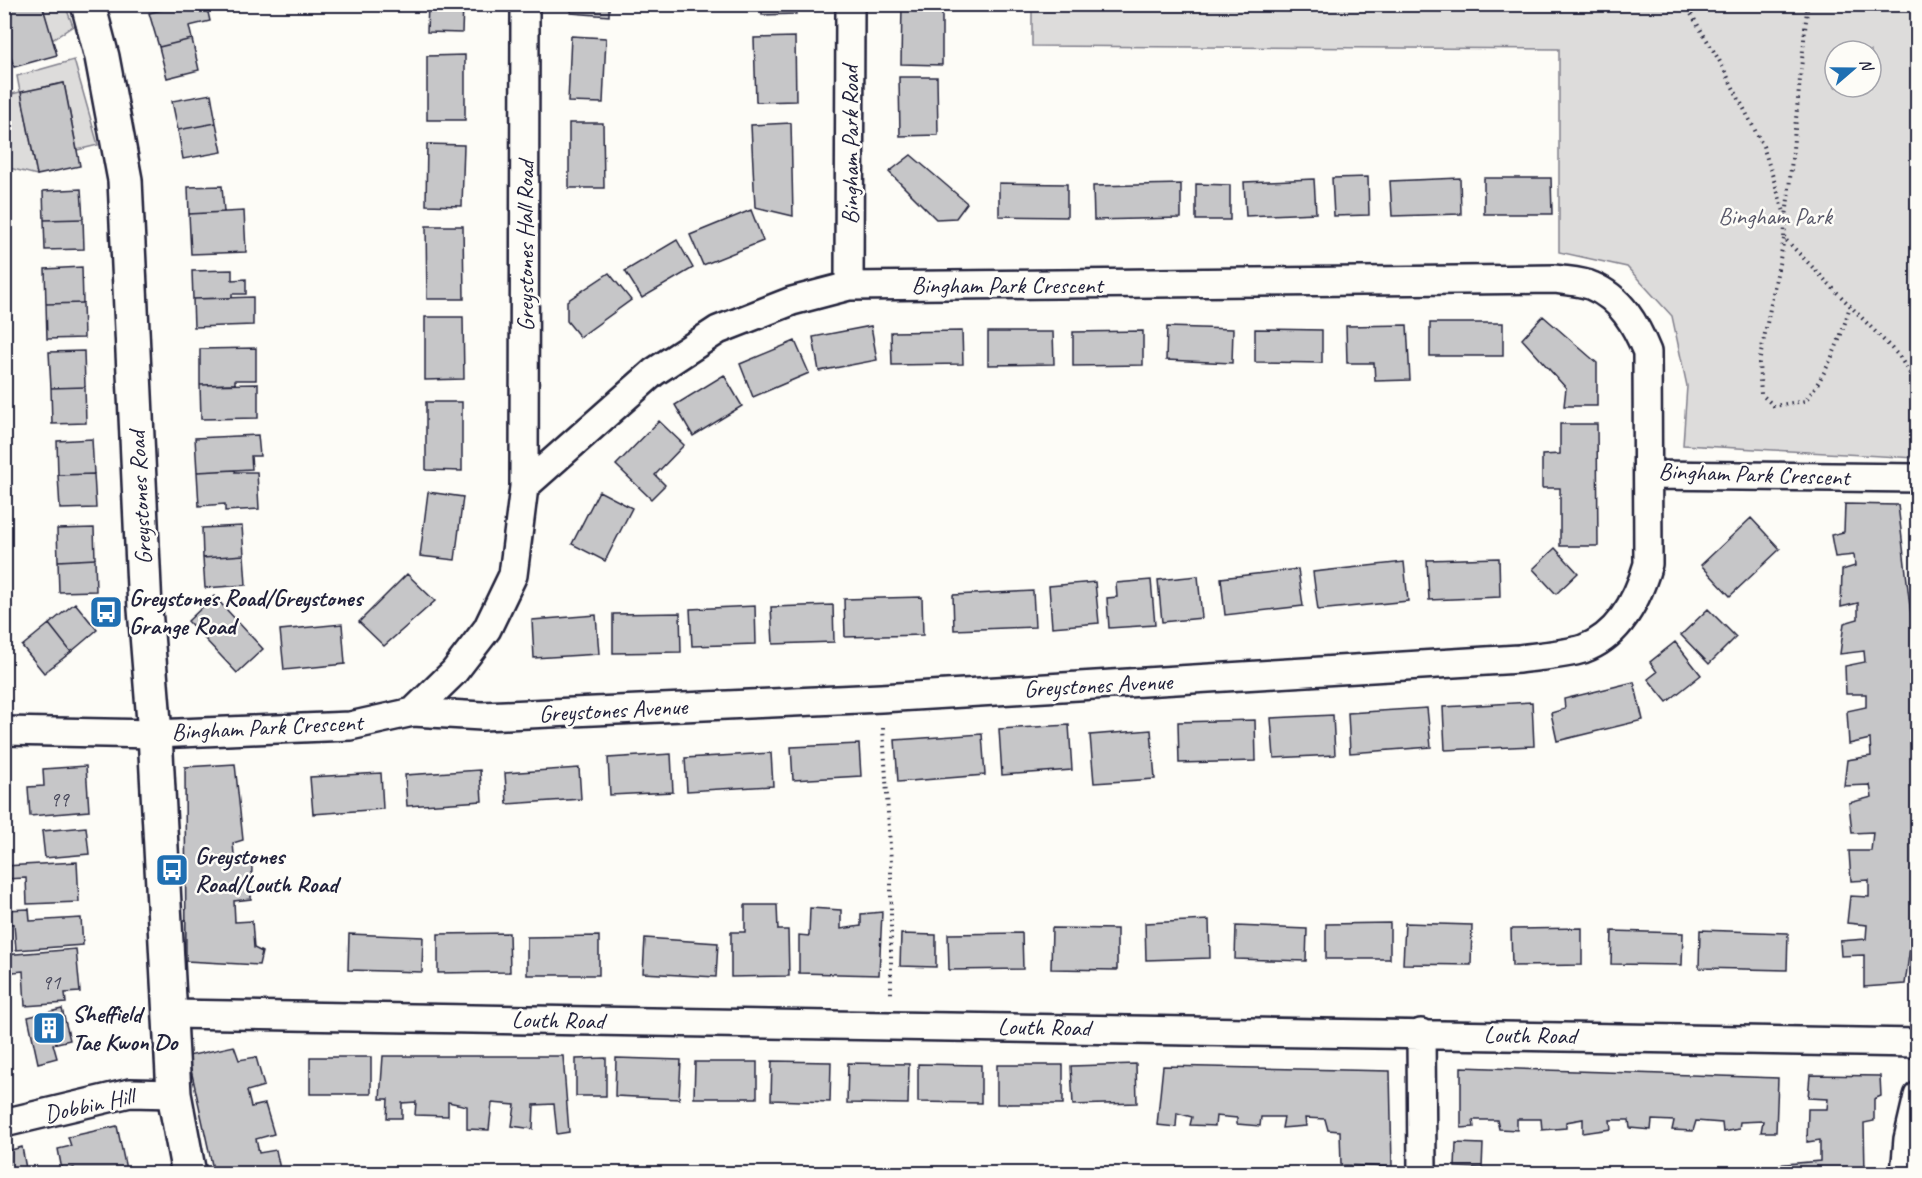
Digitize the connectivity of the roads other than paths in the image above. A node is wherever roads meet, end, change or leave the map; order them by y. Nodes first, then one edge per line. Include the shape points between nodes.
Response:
1 (88, 4) edge
2 (525, 4) edge
3 (850, 4) edge
4 (849, 286) junction
5 (1649, 475) junction
6 (1917, 478) edge
7 (524, 487) junction
8 (413, 712) junction
9 (4, 730) edge
10 (155, 734) junction
11 (171, 1014) junction
12 (1421, 1033) junction
13 (1917, 1043) edge
14 (174, 1094) junction
15 (1917, 1096) edge
16 (4, 1123) edge
17 (189, 1173) edge
18 (1422, 1173) edge
19 (1905, 1173) edge

1 - 10 street, Greystones Road via 125,180
2 - 7 street, Greystones Hall Road
3 - 4 street, Bingham Park Road
4 - 5 street, Bingham Park Crescent via 1555,279 1591,285 1616,301 1636,326 1647,352
4 - 7 street, Bingham Park Crescent via 792,301 718,330 654,372
5 - 6 street, Bingham Park Crescent
5 - 8 street, Greystones Avenue via 1648,564 1638,596 1615,628 1584,648 1519,660 882,698 482,716
7 - 8 street via 513,575 487,629 454,672
8 - 10 street, Bingham Park Crescent via 350,726
9 - 10 street, Bingham Park Crescent
10 - 11 street, Greystones Road
11 - 12 street, Louth Road
11 - 14 street, Greystones Road
12 - 13 street, Louth Road
12 - 18 street
14 - 16 street, Dobbin Hill via 130,1093
14 - 17 street, Greystones Road
15 - 19 street

